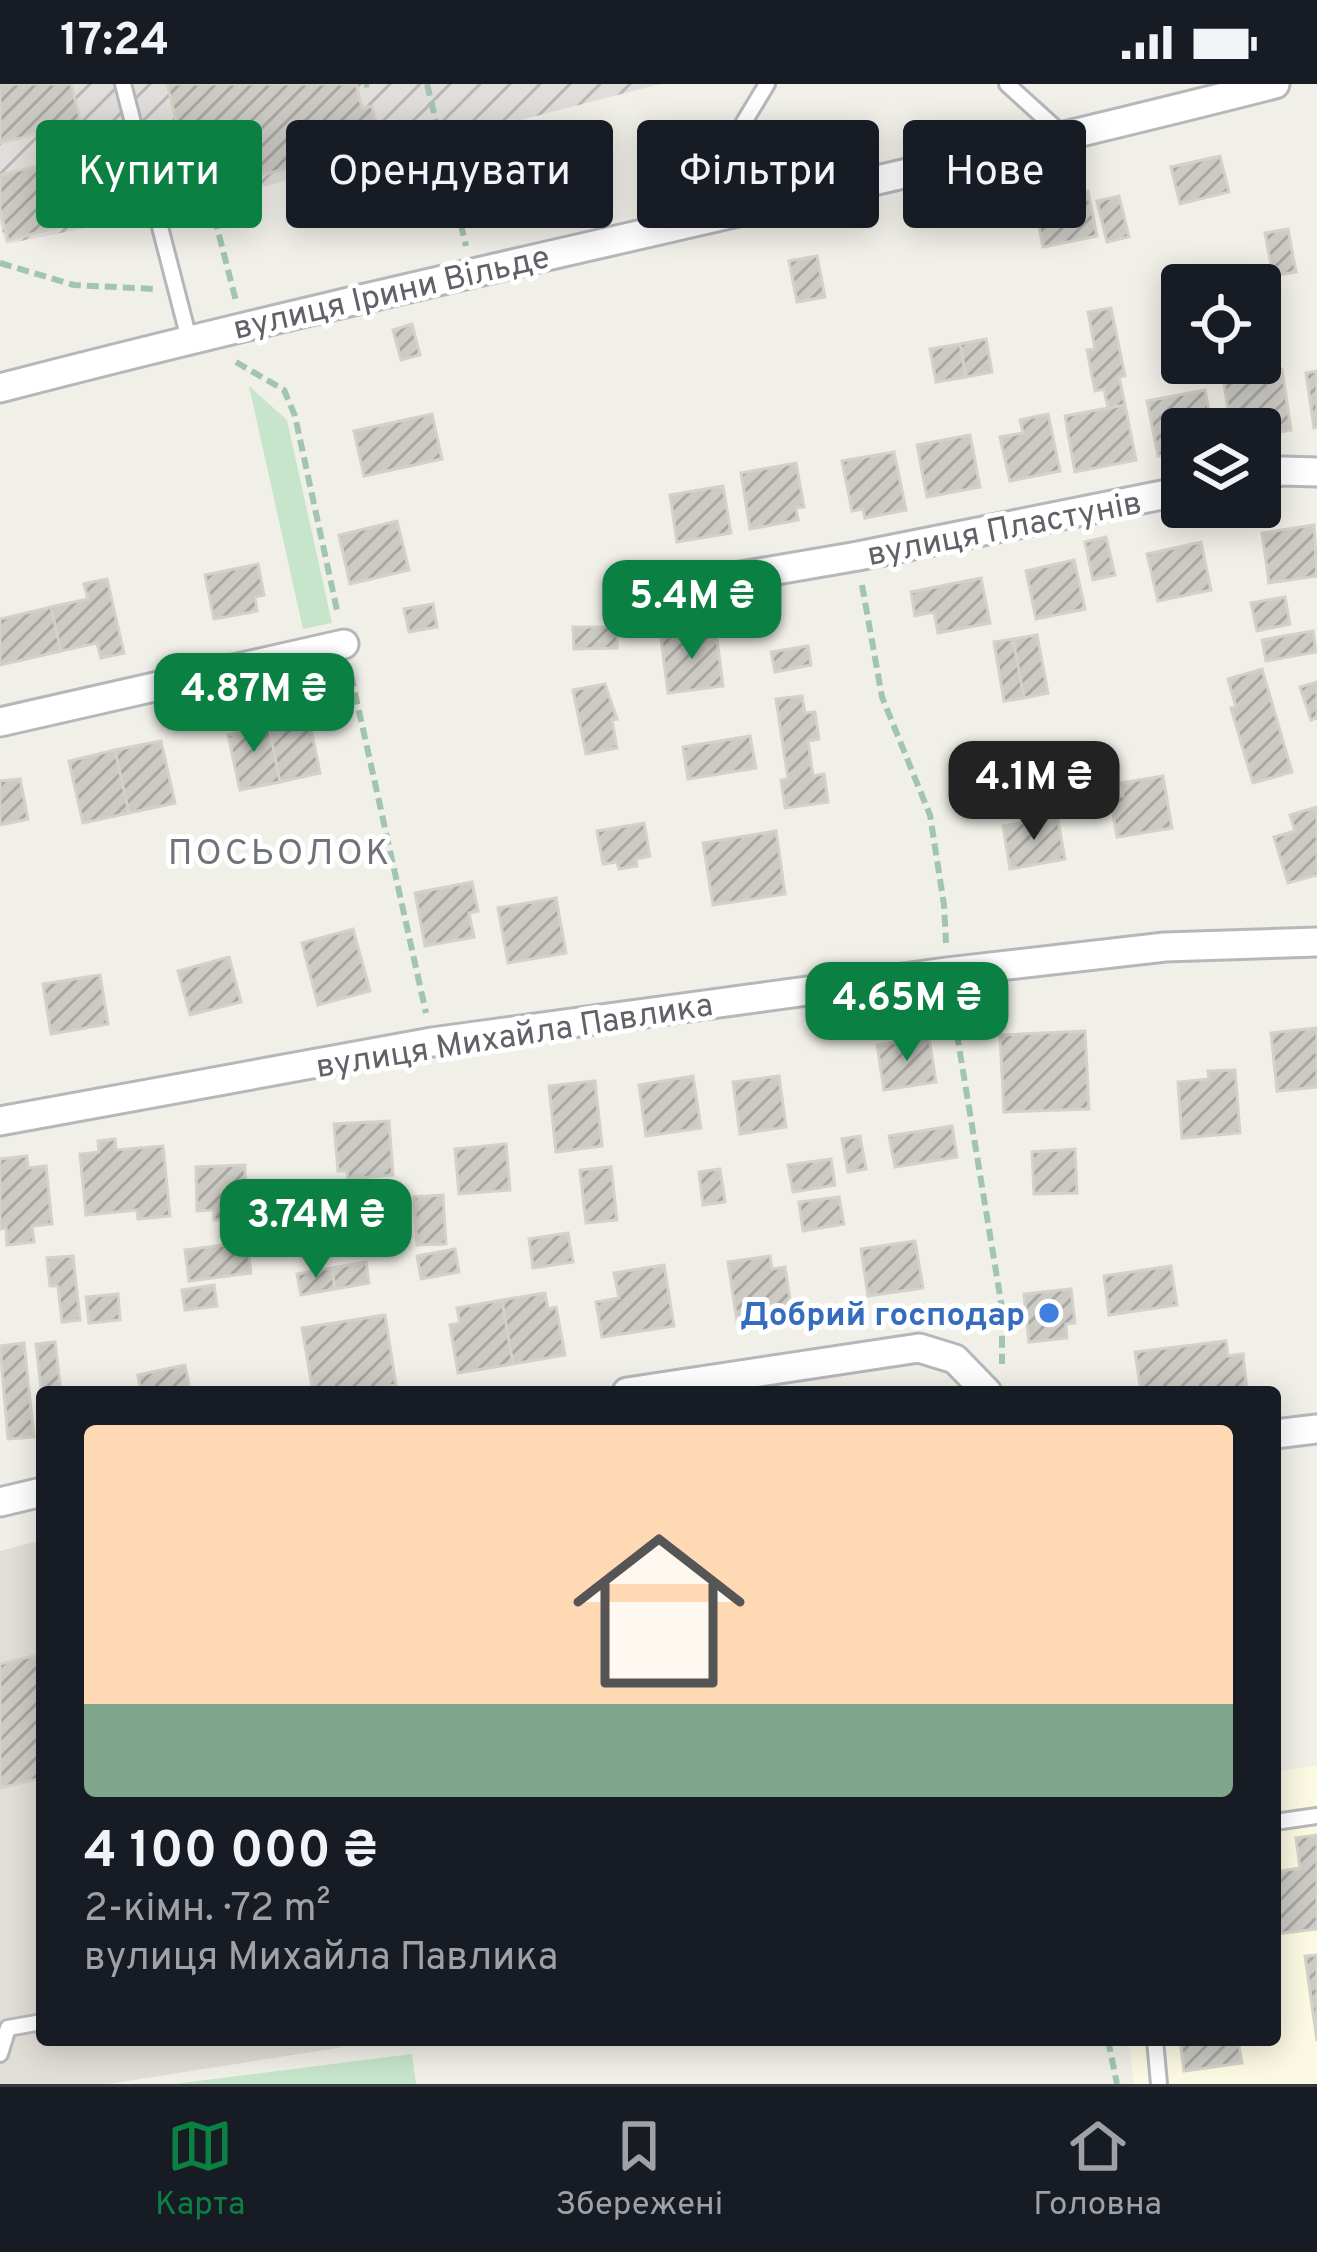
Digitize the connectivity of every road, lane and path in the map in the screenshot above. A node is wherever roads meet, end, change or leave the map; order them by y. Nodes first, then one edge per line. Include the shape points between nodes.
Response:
1 (123, 84) edge
2 (427, 84) edge
3 (767, 84) edge
4 (1007, 84) edge
5 (1275, 84) edge
6 (745, 120) edge
7 (1047, 120) edge
8 (1086, 132) edge
9 (217, 228) edge
10 (658, 228) edge
11 (0, 263) edge
12 (473, 272) junction
13 (175, 290) junction
14 (242, 326) junction
15 (198, 337) junction
16 (0, 388) edge
17 (1281, 471) edge
18 (1317, 472) edge
19 (1161, 495) edge
20 (858, 556) junction
21 (683, 586) dead end
22 (344, 644) junction
23 (0, 722) edge
24 (1317, 942) edge
25 (947, 972) junction
26 (432, 1042) junction
27 (0, 1121) edge
28 (994, 1382) edge
29 (712, 1386) edge
30 (1317, 1429) edge
31 (1281, 1433) edge
32 (36, 1493) edge
33 (0, 1502) edge
34 (1317, 1816) edge
35 (1281, 1821) edge
36 (36, 2023) edge
37 (4, 2029) edge
38 (1109, 2046) edge
39 (1156, 2046) edge
40 (0, 2054) edge
41 (1117, 2084) edge
42 (1159, 2084) edge

1 - 13 lane
2 - 12 path
3 - 6 lane
4 - 7 lane
5 - 8 street, вулиця Ірини Вільде
9 - 14 path
10 - 12 street, вулиця Ірини Вільде
11 - 13 path via 74,284
12 - 14 street, вулиця Ірини Вільде
13 - 15 lane
14 - 15 street, вулиця Ірини Вільде
15 - 16 street, вулиця Ірини Вільде
15 - 22 path via 284,390
17 - 18 street
19 - 20 street, вулиця Пластунів
20 - 21 street, вулиця Пластунів
20 - 25 path via 882,697 930,815
22 - 23 street
22 - 26 path
24 - 25 street, вулиця Михайла Павлика via 1165,947
25 - 26 street, вулиця Михайла Павлика
25 - 28 path via 1002,1308
26 - 27 street, вулиця Михайла Павлика
28 - 29 street via 919,1348
30 - 31 street
32 - 33 street
34 - 35 lane
36 - 37 lane
37 - 40 lane
38 - 41 path
39 - 42 lane

